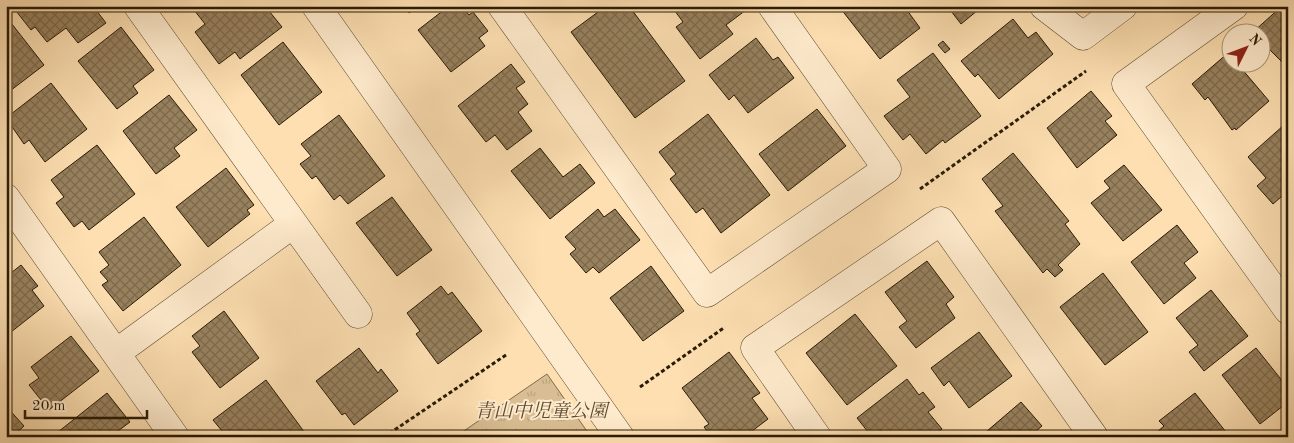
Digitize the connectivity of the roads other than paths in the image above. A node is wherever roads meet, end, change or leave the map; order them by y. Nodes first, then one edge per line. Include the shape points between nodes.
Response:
1 (138, 6) edge
2 (316, 6) edge
3 (502, 6) edge
4 (772, 6) edge
5 (1044, 6) edge
6 (1123, 6) edge
7 (1234, 6) edge
8 (6, 198) edge
9 (294, 224) junction
10 (1288, 310) edge
11 (358, 314) dead end
12 (116, 353) junction
13 (176, 437) edge
14 (620, 437) edge
15 (817, 437) edge
16 (1094, 437) edge

1 - 9 street
2 - 14 street
3 - 4 street via 707,293 887,169
5 - 6 street via 1083,36
7 - 10 street via 1126,84
8 - 12 street
9 - 11 street
9 - 12 street
12 - 13 street
15 - 16 street via 755,348 941,222

